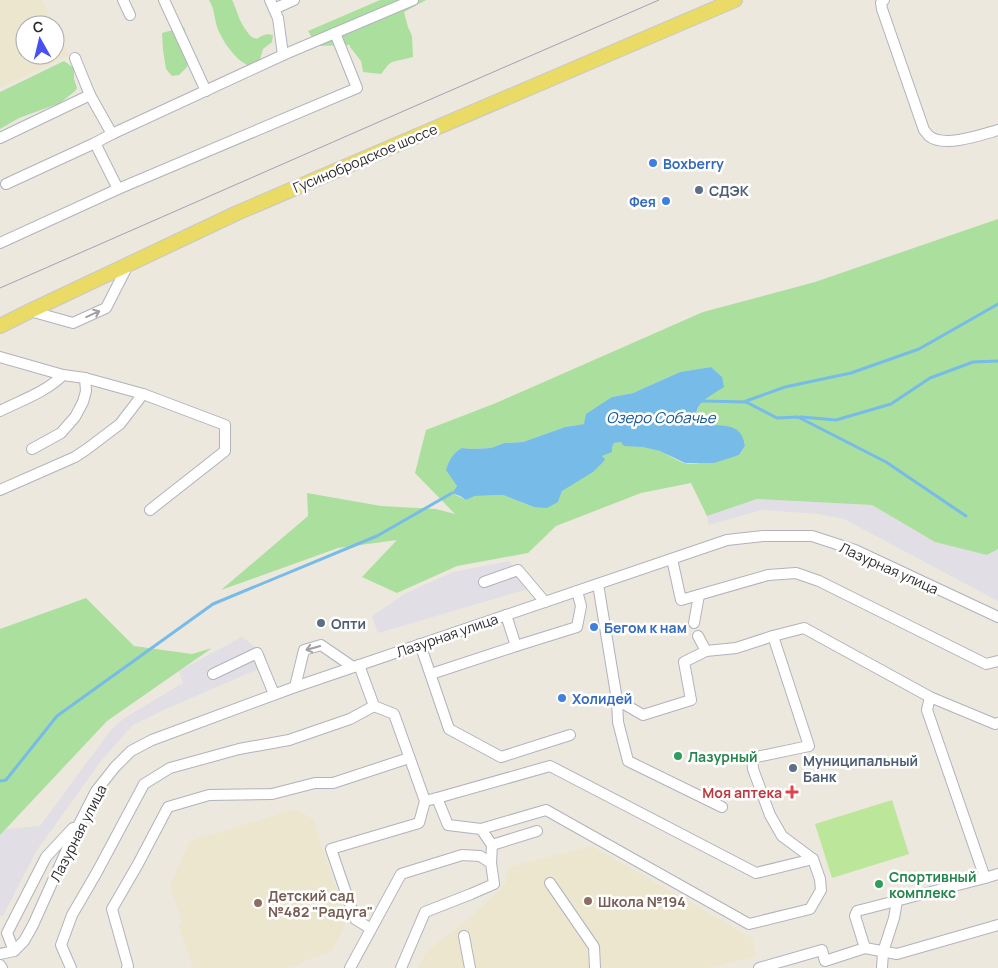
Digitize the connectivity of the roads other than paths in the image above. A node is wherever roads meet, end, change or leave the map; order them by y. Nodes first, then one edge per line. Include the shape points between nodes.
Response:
1 (124, 0) edge
2 (164, 0) edge
3 (294, 0) edge
4 (413, 0) edge
5 (735, 0) edge
6 (884, 0) edge
7 (272, 5) edge
8 (130, 16) dead end
9 (334, 34) junction
10 (283, 55) junction
11 (76, 58) dead end
12 (206, 91) junction
13 (90, 95) junction
14 (998, 130) edge
15 (112, 134) junction
16 (0, 138) edge
17 (95, 143) junction
18 (6, 184) dead end
19 (118, 189) junction
20 (0, 244) edge
21 (128, 265) junction
22 (30, 310) junction
23 (0, 326) edge
24 (0, 357) edge
25 (63, 375) junction
26 (85, 378) junction
27 (143, 394) junction
28 (0, 411) edge
29 (32, 449) dead end
30 (0, 490) edge
31 (150, 510) dead end
32 (672, 559) junction
33 (484, 582) dead end
34 (598, 584) junction
35 (577, 591) junction
36 (699, 595) junction
37 (545, 602) junction
38 (506, 615) junction
39 (998, 617) edge
40 (694, 623) dead end
41 (698, 636) dead end
42 (772, 636) junction
43 (420, 644) junction
44 (516, 646) junction
45 (706, 651) junction
46 (998, 661) edge
47 (356, 666) junction
48 (213, 674) dead end
49 (431, 674) junction
50 (295, 687) junction
51 (274, 694) junction
52 (930, 697) junction
53 (617, 700) junction
54 (374, 706) junction
55 (998, 723) edge
56 (570, 735) dead end
57 (410, 758) junction
58 (436, 798) junction
59 (424, 801) junction
60 (722, 807) dead end
61 (82, 818) junction
62 (481, 830) junction
63 (537, 831) dead end
64 (492, 846) junction
65 (813, 859) junction
66 (491, 863) junction
67 (998, 874) edge
68 (985, 878) junction
69 (550, 883) dead end
70 (897, 901) junction
71 (998, 925) edge
72 (371, 929) junction
73 (464, 936) dead end
74 (865, 948) junction
75 (14, 951) junction
76 (883, 952) junction
77 (0, 954) edge
78 (71, 968) edge
79 (127, 968) edge
80 (350, 968) edge
81 (401, 968) edge
82 (470, 968) edge
83 (595, 968) edge
84 (759, 968) edge
85 (882, 968) edge

1 - 8 street
2 - 12 street
3 - 7 street
4 - 9 street
5 - 21 main road, Гусинобродское шоссе via 237,213
6 - 14 street via 882,9 924,130 930,137 956,140
7 - 10 street via 278,18
9 - 10 street
9 - 19 street via 357,88
10 - 12 street
11 - 13 street
12 - 15 street
13 - 15 street
13 - 16 street
15 - 17 street
17 - 18 street
17 - 19 street
19 - 20 street
21 - 22 main road, Гусинобродское шоссе
22 -> 21 street via 73,323 106,308
22 - 23 main road, Гусинобродское шоссе
24 - 25 street
25 - 26 street
25 - 28 street via 42,390
26 - 27 street
26 - 29 street via 86,391 75,417 61,433
27 - 30 street via 120,424 87,449
27 - 31 street via 224,425 224,451
32 - 34 street, Лазурная улица
32 - 36 street via 681,600
32 - 39 street, Лазурная улица via 727,540 812,536 855,550
33 - 37 street via 518,570
34 - 35 street, Лазурная улица
34 - 53 street
35 - 37 street, Лазурная улица
35 - 44 street via 581,606 577,627
36 - 40 street
36 - 46 street via 768,576 796,573 819,581 986,664
37 - 38 street, Лазурная улица
38 - 43 street, Лазурная улица
38 - 44 street
41 - 45 street
42 - 45 street via 736,648
42 - 52 street via 804,628
42 - 65 street via 809,746 752,758 753,769 770,815 782,836
43 - 47 street, Лазурная улица
43 - 49 street
44 - 49 street
45 - 53 street via 684,662 691,700 643,715
47 - 50 street, Лазурная улица
47 -> 50 street via 321,645 304,650
47 - 54 street
48 - 51 street via 257,653
49 - 56 street via 449,729 501,757
50 - 51 street, Лазурная улица
51 - 61 street, Лазурная улица via 131,751 96,790
52 - 55 street
52 - 68 street via 927,710
53 - 60 street via 618,722 628,761
54 - 57 street via 394,714
54 - 78 street via 350,719 289,740 239,749 170,768 144,784 72,915 61,945
57 - 59 street
57 - 79 street via 333,783 315,783 272,794 209,795 168,807 112,909
58 - 59 street
58 - 62 street via 448,825
58 - 65 street via 550,766 756,873
59 - 72 street via 419,823 331,849 354,919
61 - 75 street, Лазурная улица via 33,925
61 - 75 street via 46,857 7,933
62 - 64 street
62 - 65 street via 546,810 749,924 810,909 821,890
63 - 64 street
64 - 66 street
66 - 72 street via 480,856 462,855 401,874
66 - 81 street via 494,884 424,912
67 - 68 street
68 - 70 street
69 - 83 street via 594,947
70 - 74 street via 855,913
70 - 76 street
71 - 76 street via 897,954
72 - 80 street
73 - 82 street
74 - 76 street
74 - 84 street via 825,961 822,950
75 - 77 street
76 - 85 street

